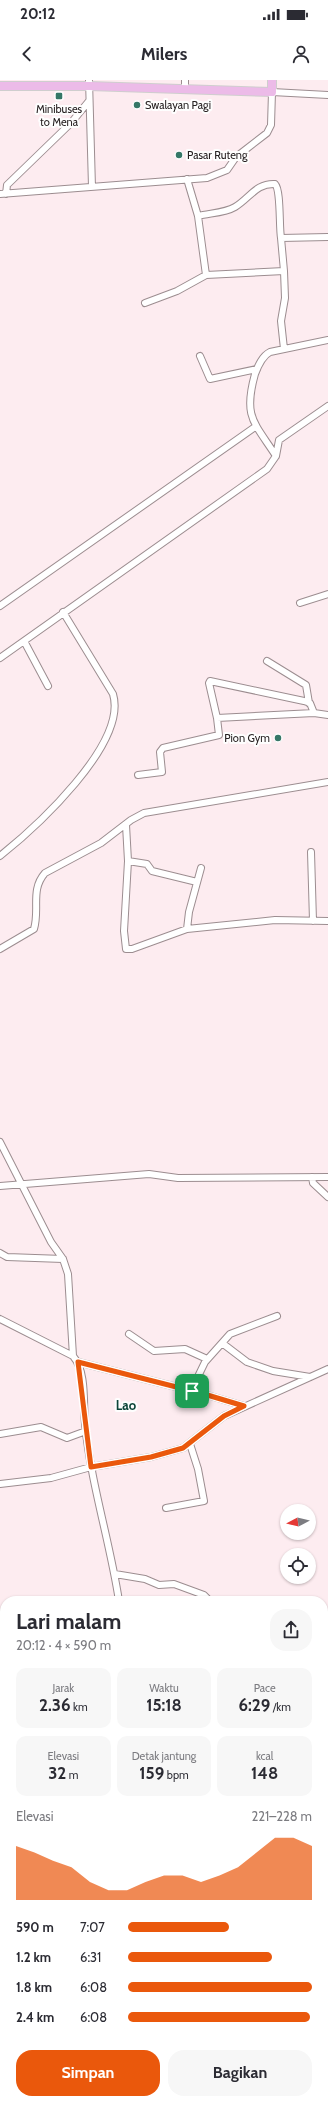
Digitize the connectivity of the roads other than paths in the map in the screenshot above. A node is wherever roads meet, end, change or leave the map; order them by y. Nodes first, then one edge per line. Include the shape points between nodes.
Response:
1 (272, 80) edge
2 (89, 83) edge
3 (185, 84) edge
4 (0, 86) edge
5 (272, 92) junction
6 (328, 95) edge
7 (89, 101) junction
8 (187, 179) junction
9 (92, 187) junction
10 (3, 194) edge
11 (198, 216) junction
12 (328, 237) edge
13 (281, 238) junction
14 (284, 271) junction
15 (206, 275) junction
16 (145, 303) dead end
17 (328, 340) edge
18 (284, 349) junction
19 (200, 356) dead end
20 (257, 369) junction
21 (328, 406) edge
22 (255, 427) junction
23 (276, 456) junction
24 (328, 594) edge
25 (300, 603) dead end
26 (0, 606) edge
27 (64, 612) junction
28 (24, 641) junction
29 (0, 658) edge
30 (267, 661) dead end
31 (48, 686) dead end
32 (309, 703) junction
33 (314, 713) junction
34 (328, 715) edge
35 (217, 718) junction
36 (138, 776) dead end
37 (328, 782) edge
38 (126, 828) junction
39 (311, 852) dead end
40 (0, 856) edge
41 (128, 862) junction
42 (201, 868) dead end
43 (197, 882) junction
44 (313, 921) junction
45 (328, 921) edge
46 (187, 929) junction
47 (0, 949) edge
48 (0, 1142) edge
49 (312, 1177) junction
50 (328, 1177) edge
51 (21, 1184) junction
52 (0, 1186) edge
53 (328, 1197) edge
54 (0, 1253) edge
55 (63, 1259) junction
56 (277, 1316) dead end
57 (0, 1319) edge
58 (129, 1334) dead end
59 (222, 1343) junction
60 (73, 1356) junction
61 (207, 1359) junction
62 (78, 1362) junction
63 (328, 1370) edge
64 (310, 1377) junction
65 (192, 1391) junction
66 (244, 1406) junction
67 (86, 1431) junction
68 (0, 1434) edge
69 (190, 1444) junction
70 (91, 1467) junction
71 (0, 1484) edge
72 (166, 1508) dead end
73 (115, 1574) junction
74 (118, 1596) edge
75 (205, 1596) edge

1 - 5 main road
2 - 3 main road
2 - 4 main road
2 - 7 street
3 - 5 main road
5 - 6 street
5 - 8 street via 271,126 267,133 236,157 227,170 207,178
7 - 9 street
7 - 10 street via 71,123 7,185
8 - 9 street
8 - 11 street
9 - 10 street
11 - 13 street via 229,210 256,189 275,184 279,189
11 - 15 street
12 - 13 street
13 - 14 street
14 - 15 street
14 - 18 street via 285,298 281,321
15 - 16 street via 178,291
17 - 18 street
18 - 20 street via 267,354
19 - 20 street via 210,379
20 - 22 street via 249,404
21 - 23 street via 280,440
22 - 23 street
22 - 26 street
23 - 27 street via 267,469
24 - 25 street
27 - 28 street
27 - 40 street via 113,694 115,707 112,722 87,770 50,812
28 - 29 street
28 - 31 street
30 - 32 street via 306,685
32 - 33 street
32 - 35 street via 210,681
33 - 34 street
33 - 35 street
35 - 36 street via 220,735 163,748 160,752 162,772
37 - 38 street via 144,813 131,820
38 - 41 street
38 - 47 street via 45,873 38,880 36,887 34,928
39 - 44 street
41 - 43 street via 147,864 152,871
41 - 46 street via 124,910 125,949 132,949
42 - 43 street
43 - 46 street
44 - 45 street
44 - 46 street via 275,920
48 - 51 street
49 - 50 street
49 - 51 street via 178,1178 149,1174
49 - 53 street via 313,1184
51 - 52 street
51 - 55 street via 51,1242
54 - 55 street via 7,1257
55 - 60 street via 68,1274
56 - 59 street via 238,1330
57 - 60 street
58 - 61 street via 154,1351 182,1348
59 - 61 street
59 - 64 street via 254,1365
60 - 62 street
61 - 65 street
62 - 65 street
62 - 67 street
63 - 64 street
64 - 66 street
65 - 66 street
66 - 69 street via 224,1416
67 - 68 street via 67,1438 41,1427
67 - 70 street
69 - 70 street via 163,1454
69 - 72 street via 204,1501
70 - 71 street via 41,1480
70 - 73 street
73 - 74 street
73 - 75 street via 145,1579 159,1585 174,1584

